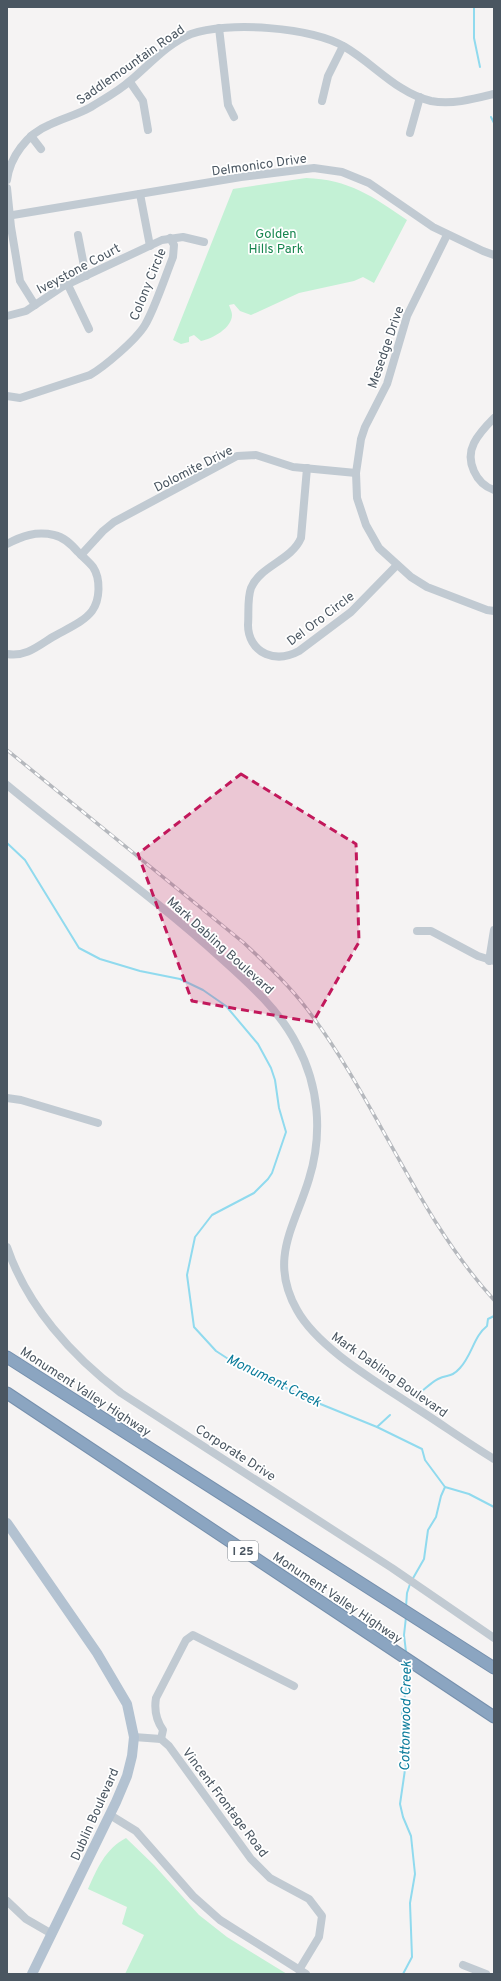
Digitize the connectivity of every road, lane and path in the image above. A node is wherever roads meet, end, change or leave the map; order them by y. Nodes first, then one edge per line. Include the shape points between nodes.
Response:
1 (219, 28) junction
2 (343, 46) junction
3 (130, 82) junction
4 (494, 94) edge
5 (420, 97) junction
6 (322, 101) dead end
7 (234, 117) dead end
8 (148, 130) dead end
9 (410, 133) dead end
10 (31, 136) junction
11 (41, 149) dead end
12 (7, 180) edge
13 (7, 188) edge
14 (140, 194) junction
15 (8, 216) edge
16 (78, 235) dead end
17 (447, 235) junction
18 (170, 238) junction
19 (204, 242) dead end
20 (150, 246) junction
21 (494, 255) edge
22 (86, 276) junction
23 (68, 285) junction
24 (35, 305) junction
25 (7, 316) edge
26 (89, 329) dead end
27 (7, 396) edge
28 (494, 418) edge
29 (307, 468) junction
30 (356, 473) junction
31 (494, 490) edge
32 (7, 544) edge
33 (81, 555) junction
34 (397, 565) junction
35 (494, 611) edge
36 (7, 654) edge
37 (7, 785) edge
38 (494, 930) edge
39 (417, 931) dead end
40 (491, 961) edge
41 (7, 1098) edge
42 (98, 1123) dead end
43 (7, 1247) edge
44 (7, 1357) edge
45 (7, 1393) edge
46 (494, 1459) edge
47 (7, 1523) edge
48 (494, 1638) edge
49 (494, 1668) edge
50 (294, 1686) dead end
51 (494, 1717) edge
52 (134, 1738) junction
53 (161, 1739) junction
54 (110, 1815) junction
55 (7, 1901) edge
56 (52, 1934) junction
57 (463, 1965) dead end
58 (303, 1972) edge
59 (32, 1974) edge
60 (486, 1974) edge

1 - 2 street, Saddlemountain Road via 267,28 306,33
1 - 3 street, Saddlemountain Road via 203,30 180,40
1 - 7 street via 228,105
2 - 5 street, Saddlemountain Road via 403,91
2 - 6 street via 328,76
3 - 8 street via 143,100
3 - 10 street, Saddlemountain Road via 91,107 49,124
4 - 5 street, Saddlemountain Road via 444,103
5 - 9 street
10 - 11 street
10 - 12 street, Saddlemountain Road via 18,151
13 - 15 street
14 - 15 street, Delmonico Drive
14 - 17 street, Delmonico Drive via 296,169 328,170 342,172 369,183
14 - 20 street
15 - 24 street, Iveystone Court via 20,281
16 - 22 street
17 - 21 street, Delmonico Drive
17 - 30 street, Mesedge Drive via 407,316 387,384 361,439
18 - 19 street via 183,236
18 - 20 street, Iveystone Court
18 - 27 street, Colony Circle via 174,245 173,257 146,324 136,335 99,370 90,375 20,398
20 - 22 street, Iveystone Court
22 - 23 street, Iveystone Court
23 - 24 street, Iveystone Court
23 - 26 street
24 - 25 street via 26,311
28 - 31 street via 479,434 473,445 471,457 476,476
29 - 30 street, Dolomite Drive
29 - 33 street, Dolomite Drive via 293,467 256,455 237,456 114,522
29 - 34 street, Del Oro Circle via 301,538 298,546 261,575 251,588 248,632 257,648 273,656 291,655 299,651 351,612
30 - 34 street, Mesedge Drive via 357,498 366,526 379,548
32 - 33 street via 31,534 54,535 69,542
33 - 36 street via 93,568 98,582 98,594 92,611 30,652
34 - 35 street, Mesedge Drive via 427,587
37 - 46 street, Mark Dabling Boulevard via 196,935 259,994 283,1021 298,1045 307,1069 316,1100 318,1125 309,1179 286,1243 286,1280 297,1311 316,1336 335,1351 390,1391
38 - 40 street
39 - 40 street via 431,931
41 - 42 street
43 - 48 street, Corporate Drive via 42,1314 95,1374 392,1568
44 - 49 highway, Monument Valley Highway
45 - 51 highway, Monument Valley Highway / I 25
47 - 52 main road, Dublin Boulevard via 97,1653 127,1704
50 - 53 street via 193,1635 186,1640 156,1698 154,1708 163,1730
52 - 53 street
52 - 54 main road, Dublin Boulevard via 127,1776
53 - 58 street, Vincent Frontage Road via 169,1746 251,1859 270,1878 309,1899 322,1916 318,1937
54 - 56 main road, Dublin Boulevard
54 - 58 street via 136,1831 193,1896 220,1920
55 - 56 street via 26,1919
56 - 59 main road, Dublin Boulevard
57 - 60 street

